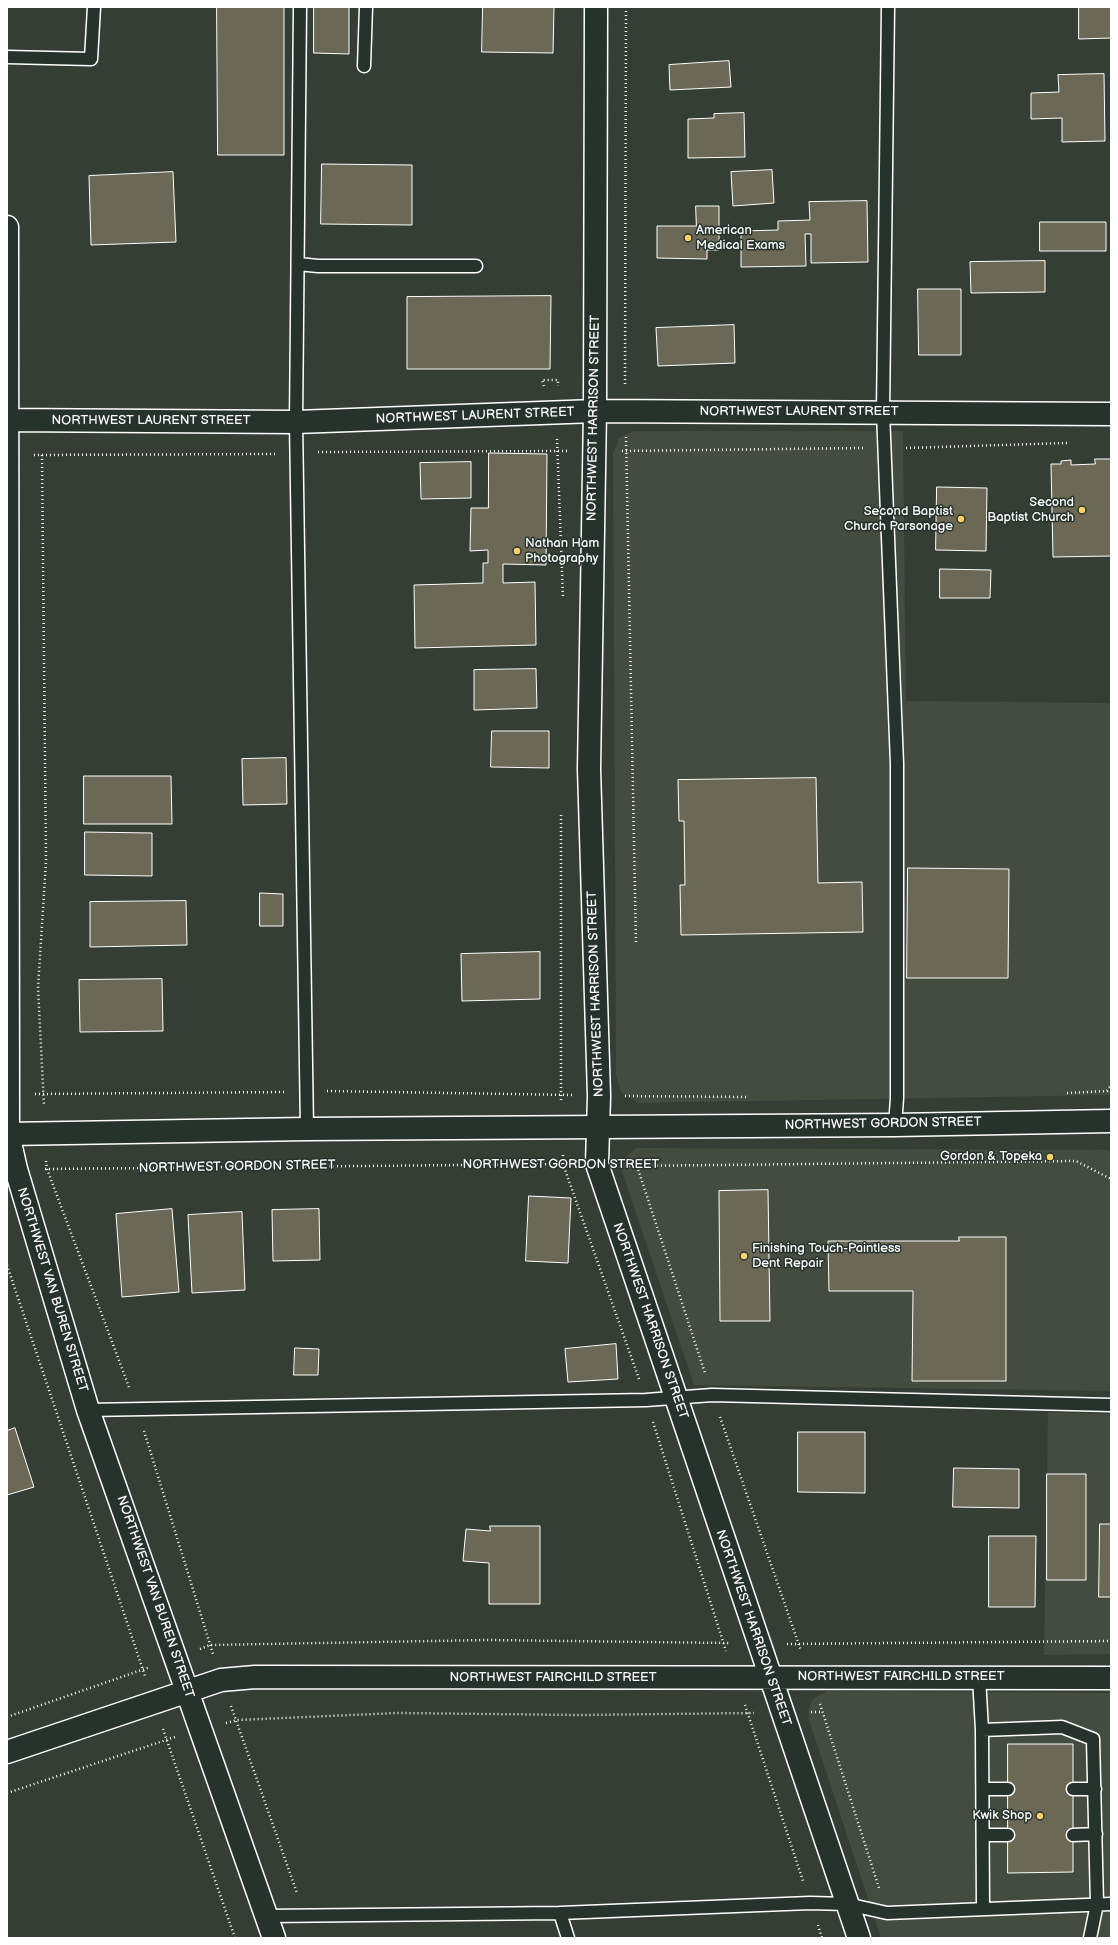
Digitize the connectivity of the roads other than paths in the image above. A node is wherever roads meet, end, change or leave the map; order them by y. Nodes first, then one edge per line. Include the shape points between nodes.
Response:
1 (94, 7) edge
2 (300, 7) edge
3 (366, 7) edge
4 (596, 7) edge
5 (888, 7) edge
6 (7, 57) edge
7 (364, 66) dead end
8 (7, 227) edge
9 (298, 264) junction
10 (476, 266) dead end
11 (595, 411) junction
12 (882, 412) junction
13 (1111, 414) edge
14 (7, 420) edge
15 (296, 422) junction
16 (8, 456) edge
17 (1111, 1121) edge
18 (895, 1125) junction
19 (597, 1127) junction
20 (307, 1129) junction
21 (8, 1134) edge
22 (676, 1397) junction
23 (1111, 1405) edge
24 (88, 1410) junction
25 (770, 1677) junction
26 (979, 1677) junction
27 (1111, 1678) edge
28 (188, 1691) junction
29 (982, 1730) junction
30 (7, 1752) edge
31 (982, 1789) junction
32 (1008, 1789) dead end
33 (1073, 1789) dead end
34 (1095, 1789) junction
35 (1096, 1834) junction
36 (983, 1835) junction
37 (1008, 1835) dead end
38 (1073, 1835) dead end
39 (847, 1904) junction
40 (1097, 1904) junction
41 (1111, 1904) edge
42 (983, 1909) junction
43 (560, 1913) junction
44 (266, 1916) junction
45 (274, 1938) edge
46 (568, 1938) edge
47 (859, 1938) edge
48 (1090, 1938) edge

1 - 6 lane via 91,59
2 - 9 lane
3 - 7 lane
4 - 11 street, NORTHWEST HARRISON STREET
5 - 12 lane
8 - 14 street, NORTHWEST VAN BUREN STREET
9 - 10 lane
9 - 15 lane
11 - 12 street, NORTHWEST LAURENT STREET
11 - 15 street, NORTHWEST LAURENT STREET
11 - 19 street, NORTHWEST HARRISON STREET via 589,769 599,1096
12 - 13 street, NORTHWEST LAURENT STREET
12 - 18 lane via 897,764
14 - 15 street, NORTHWEST LAURENT STREET
14 - 16 street, NORTHWEST VAN BUREN STREET
15 - 20 lane
16 - 21 street, NORTHWEST VAN BUREN STREET
17 - 18 street, NORTHWEST GORDON STREET
18 - 19 street, NORTHWEST GORDON STREET
19 - 20 street, NORTHWEST GORDON STREET
19 - 22 street, NORTHWEST HARRISON STREET via 597,1164
20 - 21 street, NORTHWEST GORDON STREET
21 - 24 street, NORTHWEST VAN BUREN STREET via 16,1169
22 - 23 lane via 712,1395
22 - 24 lane via 638,1400
22 - 25 street, NORTHWEST HARRISON STREET
24 - 28 street, NORTHWEST VAN BUREN STREET
25 - 26 street, NORTHWEST FAIRCHILD STREET
25 - 28 street, NORTHWEST FAIRCHILD STREET via 255,1677 221,1680
25 - 39 street, NORTHWEST HARRISON STREET
26 - 27 street, NORTHWEST FAIRCHILD STREET
26 - 29 lane
28 - 30 street, NORTHWEST FAIRCHILD STREET
28 - 44 street, NORTHWEST VAN BUREN STREET
29 - 31 lane
29 - 34 lane via 1062,1727 1093,1738
31 - 32 lane
31 - 36 lane
33 - 34 lane
34 - 35 lane
35 - 38 lane
35 - 40 lane
36 - 37 lane
36 - 42 lane
39 - 42 lane via 887,1913
39 - 43 lane via 810,1903
39 - 47 street, NORTHWEST HARRISON STREET
40 - 41 lane
40 - 42 lane
40 - 48 lane
43 - 44 lane
43 - 46 lane
44 - 45 street, NORTHWEST VAN BUREN STREET

